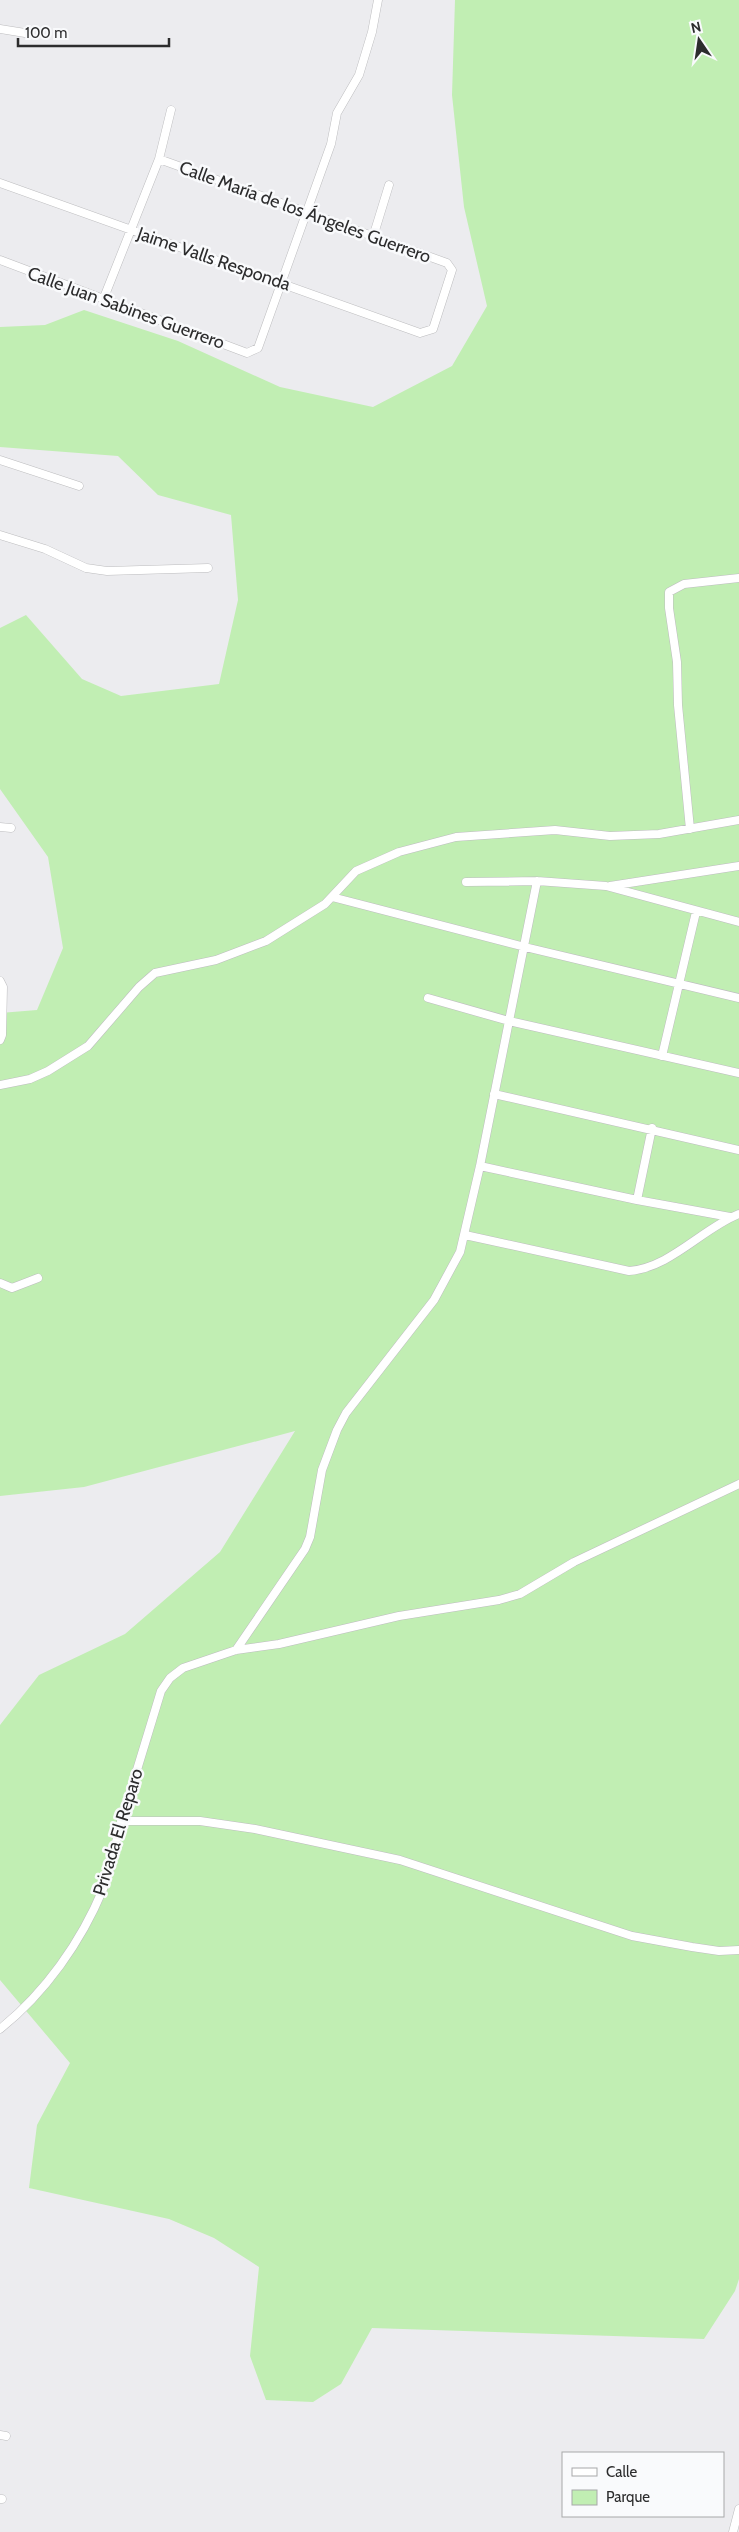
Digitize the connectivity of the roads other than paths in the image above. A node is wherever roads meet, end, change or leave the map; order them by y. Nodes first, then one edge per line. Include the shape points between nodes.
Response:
1 (378, 0) edge
2 (0, 29) edge
3 (25, 33) dead end
4 (172, 110) dead end
5 (159, 159) junction
6 (0, 183) edge
7 (389, 185) dead end
8 (306, 213) junction
9 (132, 230) junction
10 (373, 237) junction
11 (0, 260) edge
12 (282, 282) junction
13 (103, 300) junction
14 (428, 332) joint
15 (0, 460) edge
16 (79, 486) dead end
17 (0, 535) edge
18 (208, 568) dead end
19 (739, 578) edge
20 (739, 820) edge
21 (0, 827) edge
22 (11, 828) dead end
23 (690, 829) junction
24 (739, 866) edge
25 (466, 882) dead end
26 (537, 882) junction
27 (606, 886) junction
28 (332, 897) junction
29 (696, 912) junction
30 (739, 922) edge
31 (525, 947) junction
32 (0, 981) edge
33 (681, 984) junction
34 (428, 998) dead end
35 (739, 998) edge
36 (509, 1021) junction
37 (0, 1040) edge
38 (662, 1056) junction
39 (739, 1073) edge
40 (0, 1085) edge
41 (494, 1094) junction
42 (652, 1128) junction
43 (739, 1150) edge
44 (480, 1166) junction
45 (637, 1200) junction
46 (739, 1214) edge
47 (730, 1217) junction
48 (465, 1235) junction
49 (38, 1278) dead end
50 (0, 1283) edge
51 (739, 1484) edge
52 (236, 1650) junction
53 (121, 1821) junction
54 (739, 1950) edge
55 (0, 2029) edge
56 (739, 2509) edge
57 (733, 2532) edge

1 - 8 street via 359,75 337,113 331,144
2 - 3 street
4 - 5 street
5 - 8 street, Calle María de los Ángeles Guerrero
5 - 9 street
6 - 9 street, Jaime Valls Responda
7 - 10 street
8 - 10 street, Calle María de los Ángeles Guerrero
8 - 12 street
9 - 12 street, Jaime Valls Responda
9 - 13 street
10 - 14 street, Calle María de los Ángeles Guerrero via 451,267 433,329
11 - 13 street, Calle Juan Sabines Guerrero
12 - 13 street, Calle Juan Sabines Guerrero via 258,348 247,353
12 - 14 street, Jaime Valls Responda via 420,333
15 - 16 street
17 - 18 street via 45,549 86,568 107,571
19 - 23 street via 684,584 669,592
20 - 23 street
21 - 22 street
23 - 28 street via 610,836 555,830 442,839 367,865 350,876
24 - 27 street
25 - 26 street
26 - 27 street
26 - 31 street
27 - 29 street
28 - 31 street
28 - 40 street via 281,933 246,950 155,973 88,1046 30,1079
29 - 30 street
29 - 33 street
31 - 33 street
31 - 36 street
32 - 37 street via 3,987
33 - 35 street
33 - 38 street
34 - 36 street
36 - 38 street
36 - 41 street
38 - 39 street
41 - 42 street
41 - 44 street
42 - 43 street
42 - 45 street
44 - 45 street
44 - 48 street
45 - 47 street
46 - 47 street
47 - 48 street via 697,1241 643,1270 629,1270
48 - 52 street via 453,1268 434,1300 346,1413 322,1470 305,1549
49 - 50 street via 12,1288
51 - 52 street, Privada El Reparo via 574,1562 520,1594
52 - 53 street, Privada El Reparo via 183,1668 161,1691
53 - 54 street via 200,1821 255,1829 400,1860 632,1936 701,1949
53 - 55 street, Privada El Reparo via 104,1888 80,1937 45,1985 17,2016
56 - 57 street

